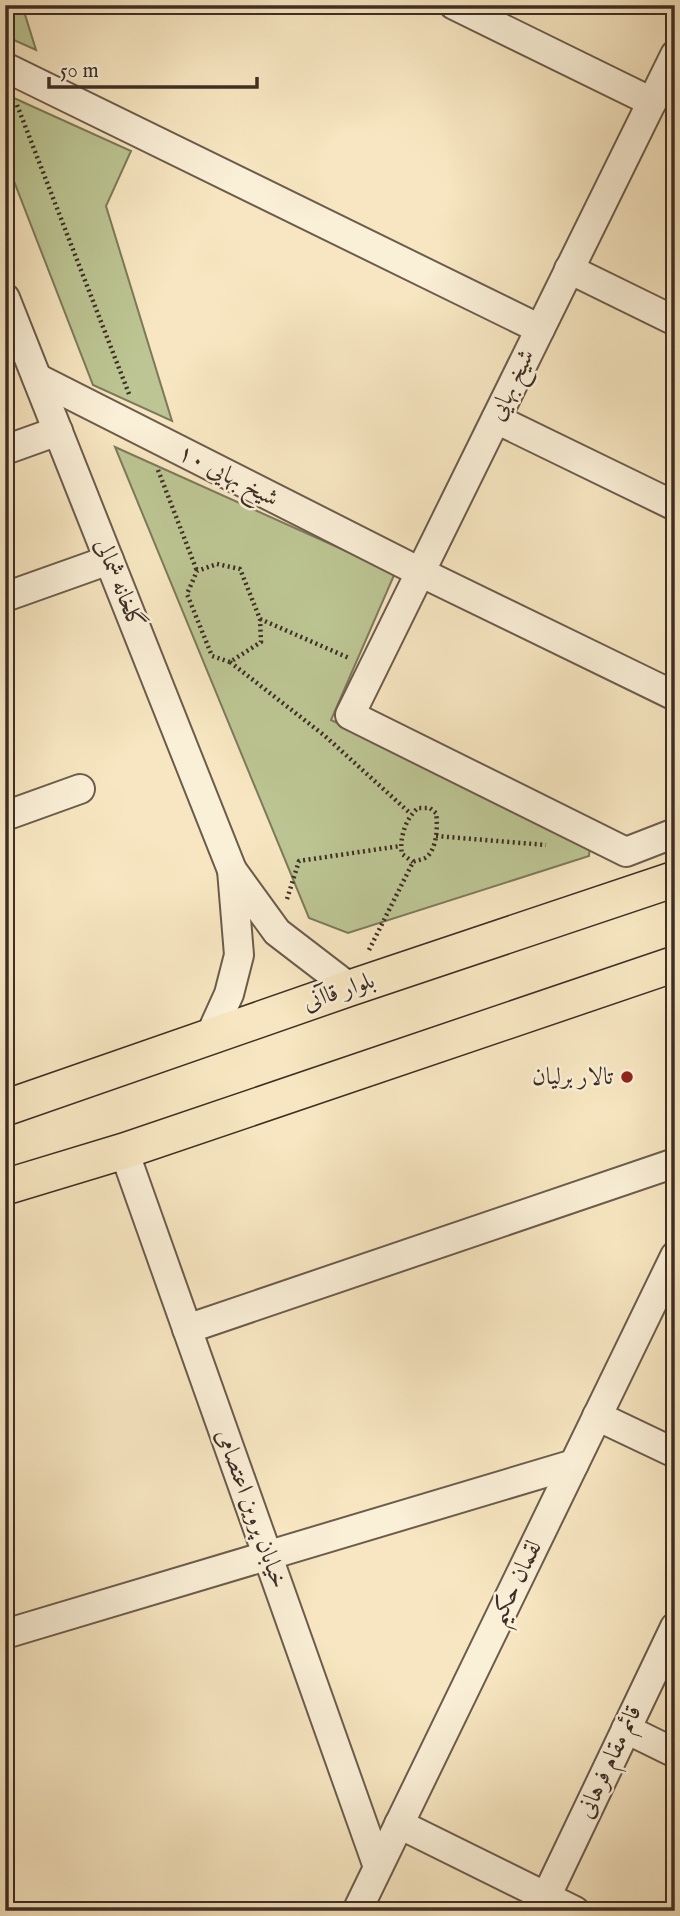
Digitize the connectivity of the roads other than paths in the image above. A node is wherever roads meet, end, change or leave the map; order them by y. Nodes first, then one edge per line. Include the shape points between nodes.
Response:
1 (454, 5) edge
2 (675, 55) edge
3 (5, 67) edge
4 (652, 102) junction
5 (569, 269) junction
6 (5, 298) edge
7 (675, 321) edge
8 (540, 329) junction
9 (37, 378) junction
10 (496, 419) junction
11 (58, 431) junction
12 (5, 450) edge
13 (675, 506) edge
14 (109, 560) junction
15 (420, 572) junction
16 (5, 597) edge
17 (675, 696) edge
18 (80, 789) dead end
19 (5, 816) edge
20 (675, 833) edge
21 (232, 870) junction
22 (675, 879) edge
23 (675, 964) edge
24 (350, 988) junction
25 (211, 1036) junction
26 (5, 1108) edge
27 (124, 1151) junction
28 (675, 1163) edge
29 (5, 1186) edge
30 (675, 1256) edge
31 (187, 1329) junction
32 (597, 1416) junction
33 (675, 1453) edge
34 (574, 1464) junction
35 (268, 1556) junction
36 (675, 1628) edge
37 (5, 1634) edge
38 (626, 1729) junction
39 (675, 1753) edge
40 (399, 1824) junction
41 (378, 1867) junction
42 (546, 1897) junction
43 (357, 1911) edge
44 (575, 1911) edge

1 - 4 street
2 - 4 street, شیخ بهایی
3 - 8 street
4 - 5 street, شیخ بهایی
5 - 7 street
5 - 8 street, شیخ بهایی
6 - 9 street, گلخانه شمالی
8 - 10 street, شیخ بهایی
9 - 11 street, گلخانه شمالی
9 - 15 street, شیخ بهایی ۱۰
10 - 13 street
10 - 15 street, شیخ بهایی
11 - 12 street
11 - 14 street, گلخانه شمالی
14 - 16 street
14 - 21 street, گلخانه شمالی
15 - 17 street, شیخ بهایی ۱۰
15 - 20 street, شیخ بهایی via 350,715 626,852
18 - 19 street
21 - 24 street via 277,932
21 - 25 street via 239,955
22 - 24 main road, بلوار قاآنی
23 - 27 main road
24 - 25 main road, بلوار قاآنی
25 - 26 main road, بلوار قاآنی
27 - 29 main road
27 - 31 street, خیابان پروین اعتصامی
28 - 31 street
30 - 32 street, لقمان حکیم
31 - 35 street, خیابان پروین اعتصامی
32 - 33 street
32 - 34 street, لقمان حکیم
34 - 35 street
34 - 40 street, لقمان حکیم
35 - 37 street
35 - 41 street, خیابان پروین اعتصامی
36 - 38 street, قائم مقام فرهانی
38 - 39 street
38 - 42 street, قائم مقام فرهانی
40 - 41 street, لقمان حکیم
40 - 42 street
41 - 43 street, لقمان حکیم
42 - 44 street

